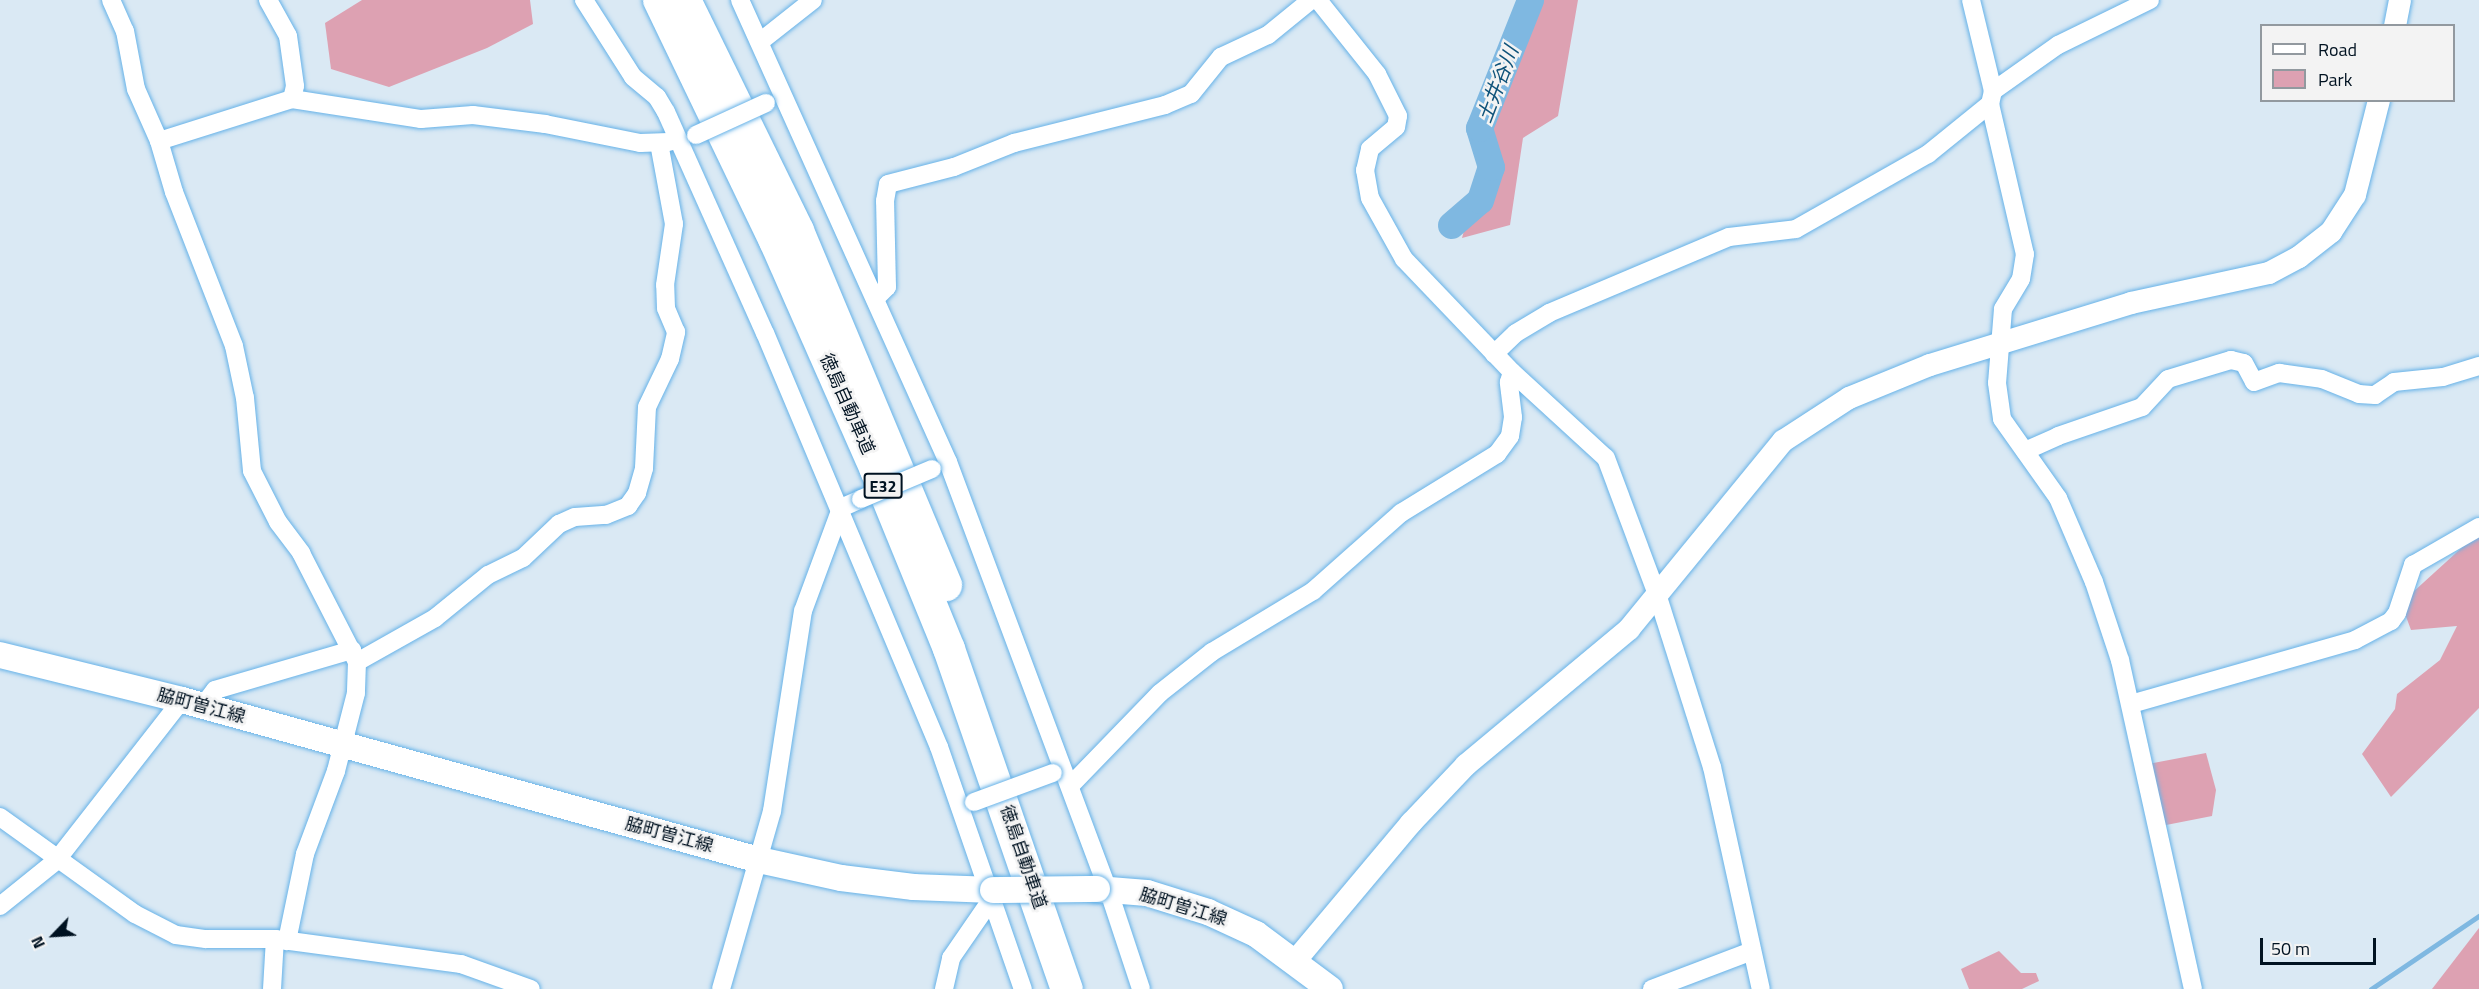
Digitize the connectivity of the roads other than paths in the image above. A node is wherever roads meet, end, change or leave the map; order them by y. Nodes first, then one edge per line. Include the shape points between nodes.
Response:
1 (111, 0) edge
2 (268, 0) edge
3 (584, 0) edge
4 (658, 0) edge
5 (685, 0) edge
6 (740, 0) edge
7 (813, 0) edge
8 (1311, 0) edge
9 (1318, 0) edge
10 (1971, 0) edge
11 (2150, 0) edge
12 (2400, 0) edge
13 (2395, 24) edge
14 (761, 41) junction
15 (786, 94) junction
16 (1992, 98) junction
17 (292, 99) junction
18 (2378, 102) edge
19 (678, 140) junction
20 (159, 141) junction
21 (659, 143) junction
22 (875, 299) junction
23 (1997, 343) junction
24 (1494, 354) junction
25 (2479, 366) edge
26 (1512, 372) junction
27 (2025, 451) junction
28 (940, 466) junction
29 (841, 508) junction
30 (2479, 527) edge
31 (1658, 597) junction
32 (0, 655) edge
33 (354, 656) junction
34 (193, 703) junction
35 (2131, 704) junction
36 (340, 744) junction
37 (1062, 776) junction
38 (967, 804) junction
39 (0, 817) edge
40 (759, 860) junction
41 (56, 861) junction
42 (1102, 889) junction
43 (991, 893) junction
44 (0, 906) edge
45 (281, 940) junction
46 (1752, 951) junction
47 (1296, 960) junction
48 (272, 989) edge
49 (531, 989) edge
50 (721, 989) edge
51 (944, 989) edge
52 (1023, 989) edge
53 (1066, 989) edge
54 (1087, 989) edge
55 (1141, 989) edge
56 (1330, 989) edge
57 (1652, 989) edge
58 (1761, 989) edge
59 (2193, 989) edge

1 - 20 street via 125,31 135,88
2 - 17 street via 288,36 295,86
3 - 19 street via 633,77 657,97
4 - 53 highway, 徳島自動車道 / E32 via 775,241 876,470 949,650 1019,842
5 - 54 highway, 徳島自動車道 / E32 via 798,231 897,460 1007,750
6 - 14 street
7 - 14 street
8 - 22 street via 1268,35 1221,57 1204,80 1182,98 1014,143 954,167 888,183 887,287
9 - 24 street via 1331,22 1377,74 1398,116 1396,127 1370,149 1365,170 1370,198 1404,259
10 - 16 street
11 - 16 street via 2058,45
12 - 13 street
14 - 15 street
15 - 19 street, bridge
15 - 22 street
16 - 23 street via 2025,254 2025,269 2002,309
16 - 24 street via 1928,154 1796,229 1729,237 1550,313 1516,333
17 - 20 street
17 - 21 street via 421,118 484,116
18 - 23 street via 2355,195 2331,232 2299,257 2258,276 2131,303
19 - 21 street
19 - 29 street
20 - 33 street via 174,192 234,346 245,398 252,471
21 - 33 street via 674,224 665,285 666,308 676,332 670,359 647,407 644,468 638,493 627,506 606,516 575,517 559,524 523,558 488,575 435,618
22 - 28 street
23 - 27 street via 2002,419
23 - 31 street via 1850,398 1783,441
24 - 26 street
25 - 27 street via 2443,377 2394,382 2375,395 2279,373 2254,382 2244,363 2231,360 2168,379 2142,407
26 - 31 street via 1606,458
26 - 37 street via 1510,435 1497,454 1401,513 1313,591 1212,652
27 - 35 street via 2058,498 2082,553 2117,650
28 - 29 street, bridge
28 - 37 street
29 - 38 street
29 - 40 street via 802,610 772,811
30 - 35 street via 2413,565 2391,621 2355,640
31 - 46 street via 1712,767
31 - 47 street via 1587,667 1466,765 1411,823
32 - 34 main road, 脇町曽江線
33 - 34 street via 215,690
33 - 36 street via 356,693
34 - 36 main road, 脇町曽江線
34 - 41 street
35 - 59 street
36 - 40 main road, 脇町曽江線
36 - 45 street via 336,771 305,854
37 - 38 street, bridge
37 - 42 street
38 - 43 street
39 - 41 street
40 - 43 main road, 脇町曽江線 via 842,878
40 - 50 street
41 - 44 street
41 - 45 street via 135,914 176,935
42 - 43 main road, 脇町曽江線, bridge
42 - 47 main road, 脇町曽江線 via 1148,893 1208,912 1256,934
42 - 55 street
43 - 51 street via 951,958
43 - 52 street
45 - 48 street
45 - 49 street via 460,964
46 - 57 street
46 - 58 street
47 - 56 main road, 脇町曽江線

